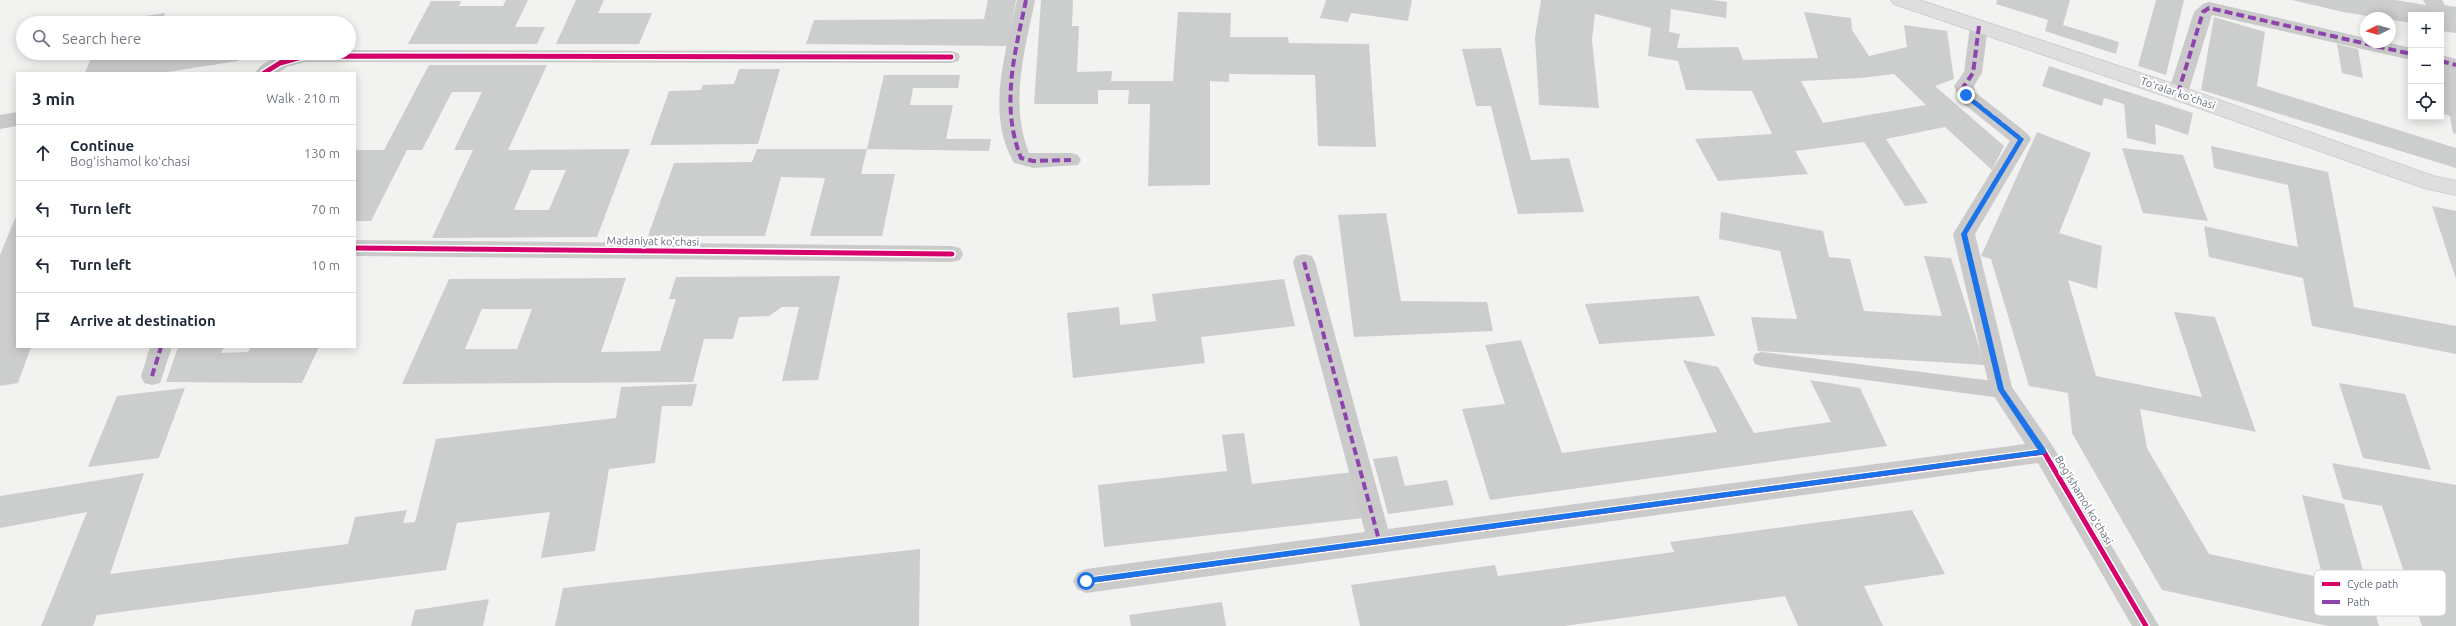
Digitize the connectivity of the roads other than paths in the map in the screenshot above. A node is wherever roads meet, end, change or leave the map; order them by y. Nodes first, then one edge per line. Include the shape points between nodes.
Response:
1 (1026, 0) edge
2 (1900, 0) edge
3 (1979, 26) junction
4 (2408, 53) edge
5 (356, 56) edge
6 (951, 57) dead end
7 (291, 60) edge
8 (2444, 62) edge
9 (2456, 65) edge
10 (266, 72) edge
11 (2178, 93) junction
12 (16, 119) edge
13 (0, 122) edge
14 (1070, 160) dead end
15 (2456, 188) edge
16 (356, 248) edge
17 (952, 254) dead end
18 (1304, 262) dead end
19 (161, 348) edge
20 (1762, 359) dead end
21 (152, 376) dead end
22 (2001, 390) junction
23 (2044, 452) junction
24 (1379, 540) junction
25 (1086, 581) dead end
26 (2146, 626) edge

1 - 14 street via 1012,80 1010,125 1014,144 1022,158 1033,161
2 - 3 street, Toʻralar koʻchasi
3 - 11 street, Toʻralar koʻchasi
3 - 22 street via 1973,73 1964,86 1966,95 2021,139 1964,234
4 - 11 street via 2209,8 2203,12
5 - 6 street
7 - 10 street
8 - 9 street
11 - 15 street, Toʻralar koʻchasi via 2431,183
12 - 13 street
16 - 17 street, Madaniyat ko'chasi
18 - 24 street
19 - 21 street
20 - 22 lane
22 - 23 street
23 - 24 street, Bogʻishamol koʻchasi
23 - 26 street, Bogʻishamol koʻchasi
24 - 25 street, Bogʻishamol koʻchasi

